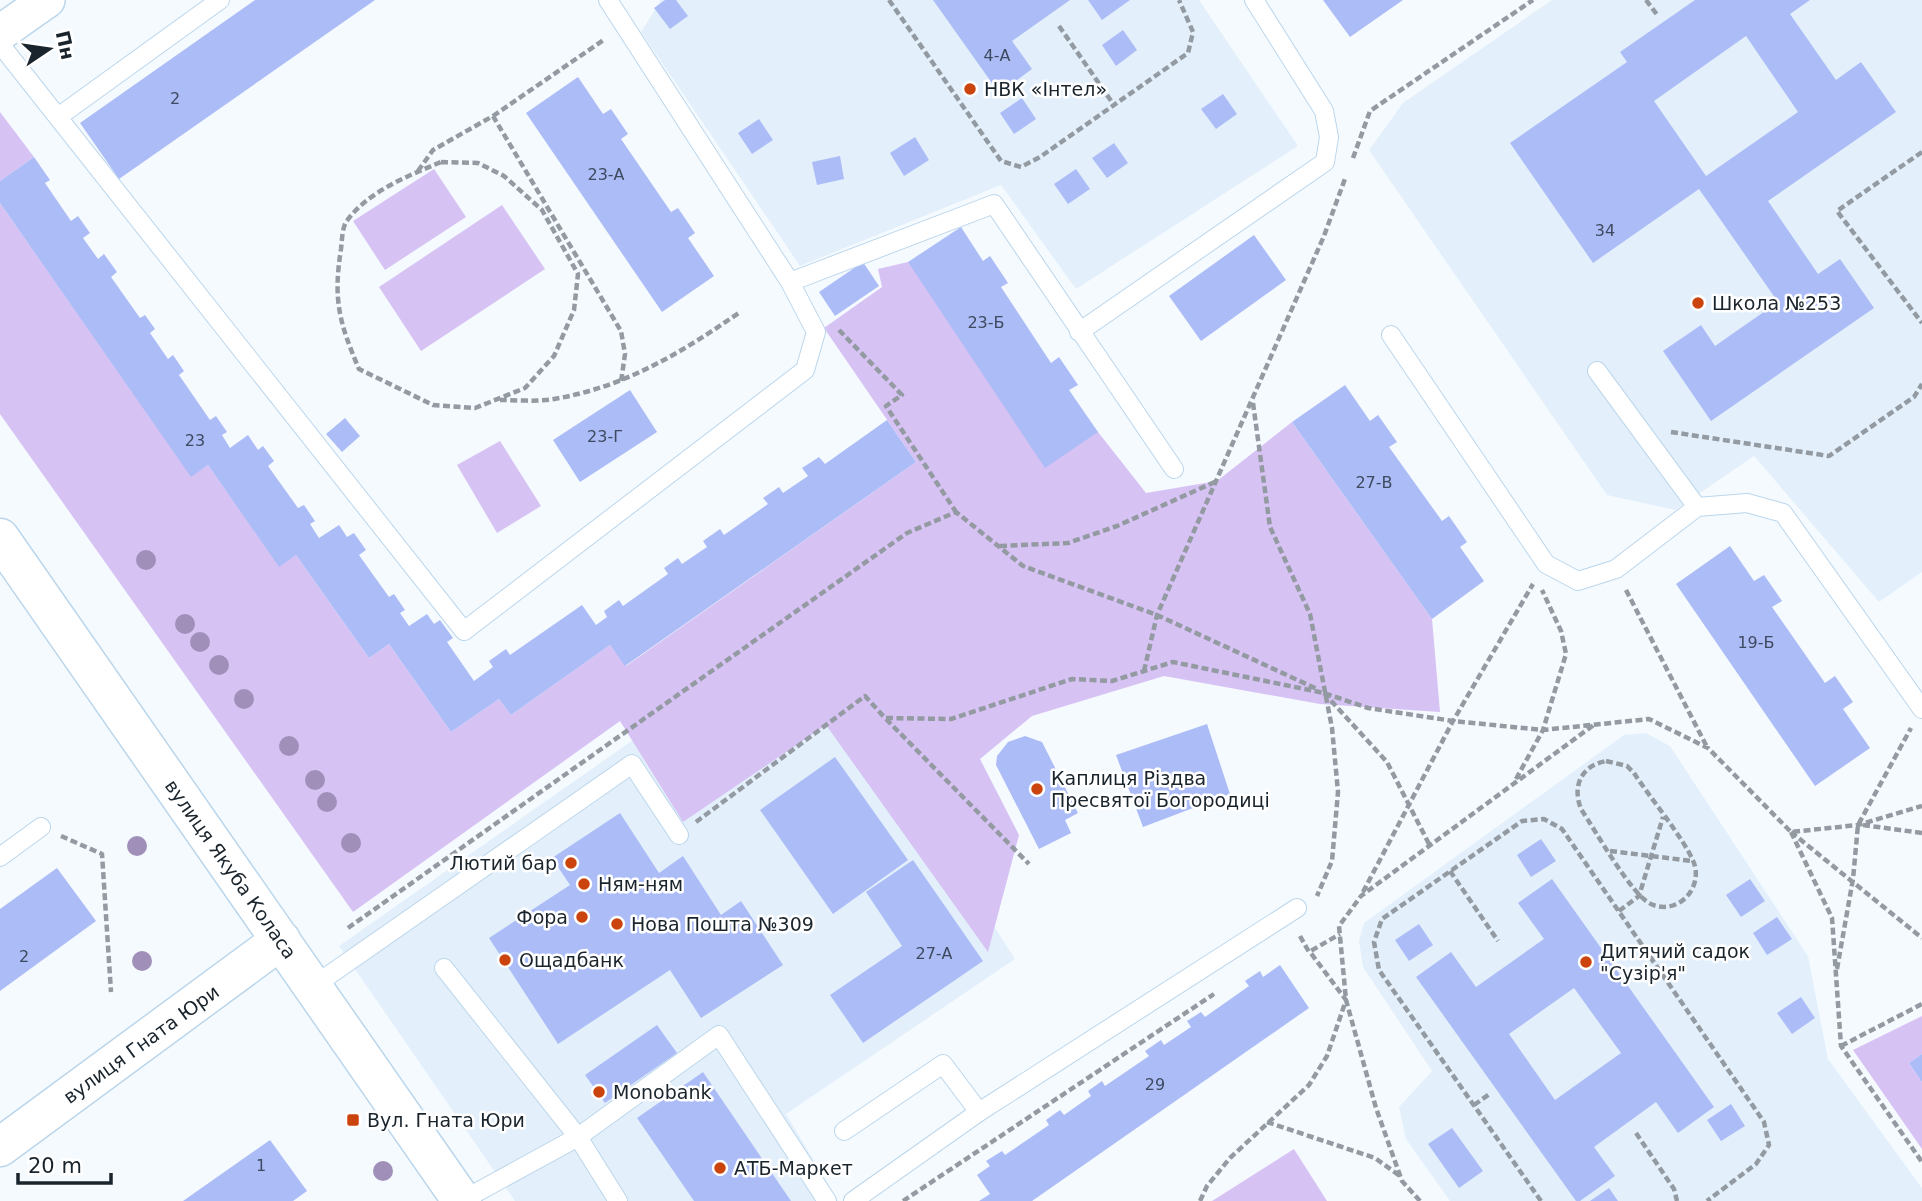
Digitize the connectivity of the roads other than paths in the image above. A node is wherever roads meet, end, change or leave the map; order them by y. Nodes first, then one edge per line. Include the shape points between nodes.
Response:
1 (47, 0) edge
2 (219, 0) edge
3 (608, 0) edge
4 (1254, 0) edge
5 (0, 33) edge
6 (0, 44) edge
7 (58, 117) junction
8 (790, 282) junction
9 (1079, 332) junction
10 (1391, 335) dead end
11 (1597, 371) dead end
12 (1174, 468) dead end
13 (1697, 507) junction
14 (0, 538) edge
15 (1922, 709) edge
16 (41, 827) road end
17 (679, 835) road end
18 (0, 857) edge
19 (1301, 916) road end
20 (281, 940) junction
21 (443, 968) dead end
22 (312, 987) junction
23 (979, 1112) junction
24 (844, 1131) dead end
25 (578, 1137) junction
26 (0, 1147) edge
27 (461, 1201) edge
28 (618, 1201) edge
29 (827, 1201) edge
30 (853, 1201) edge

1 - 5 street
2 - 7 lane
3 - 8 lane
4 - 9 lane via 1324,111 1329,137 1325,162
6 - 7 lane
7 - 8 lane via 464,631 805,370 816,332
8 - 9 lane via 994,204
9 - 12 lane
10 - 13 lane via 1546,564 1578,581 1615,569
11 - 13 lane
13 - 15 lane via 1747,503 1783,513
14 - 20 street, вулиця Якуба Коласа
16 - 18 lane
17 - 22 lane via 632,764
19 - 23 lane
20 - 22 street, вулиця Якуба Коласа
20 - 26 street, вулиця Гната Юри
21 - 25 lane
22 - 27 street, вулиця Якуба Коласа
23 - 24 lane via 943,1065
23 - 30 lane
25 - 27 lane
25 - 28 lane
25 - 29 lane via 719,1035

